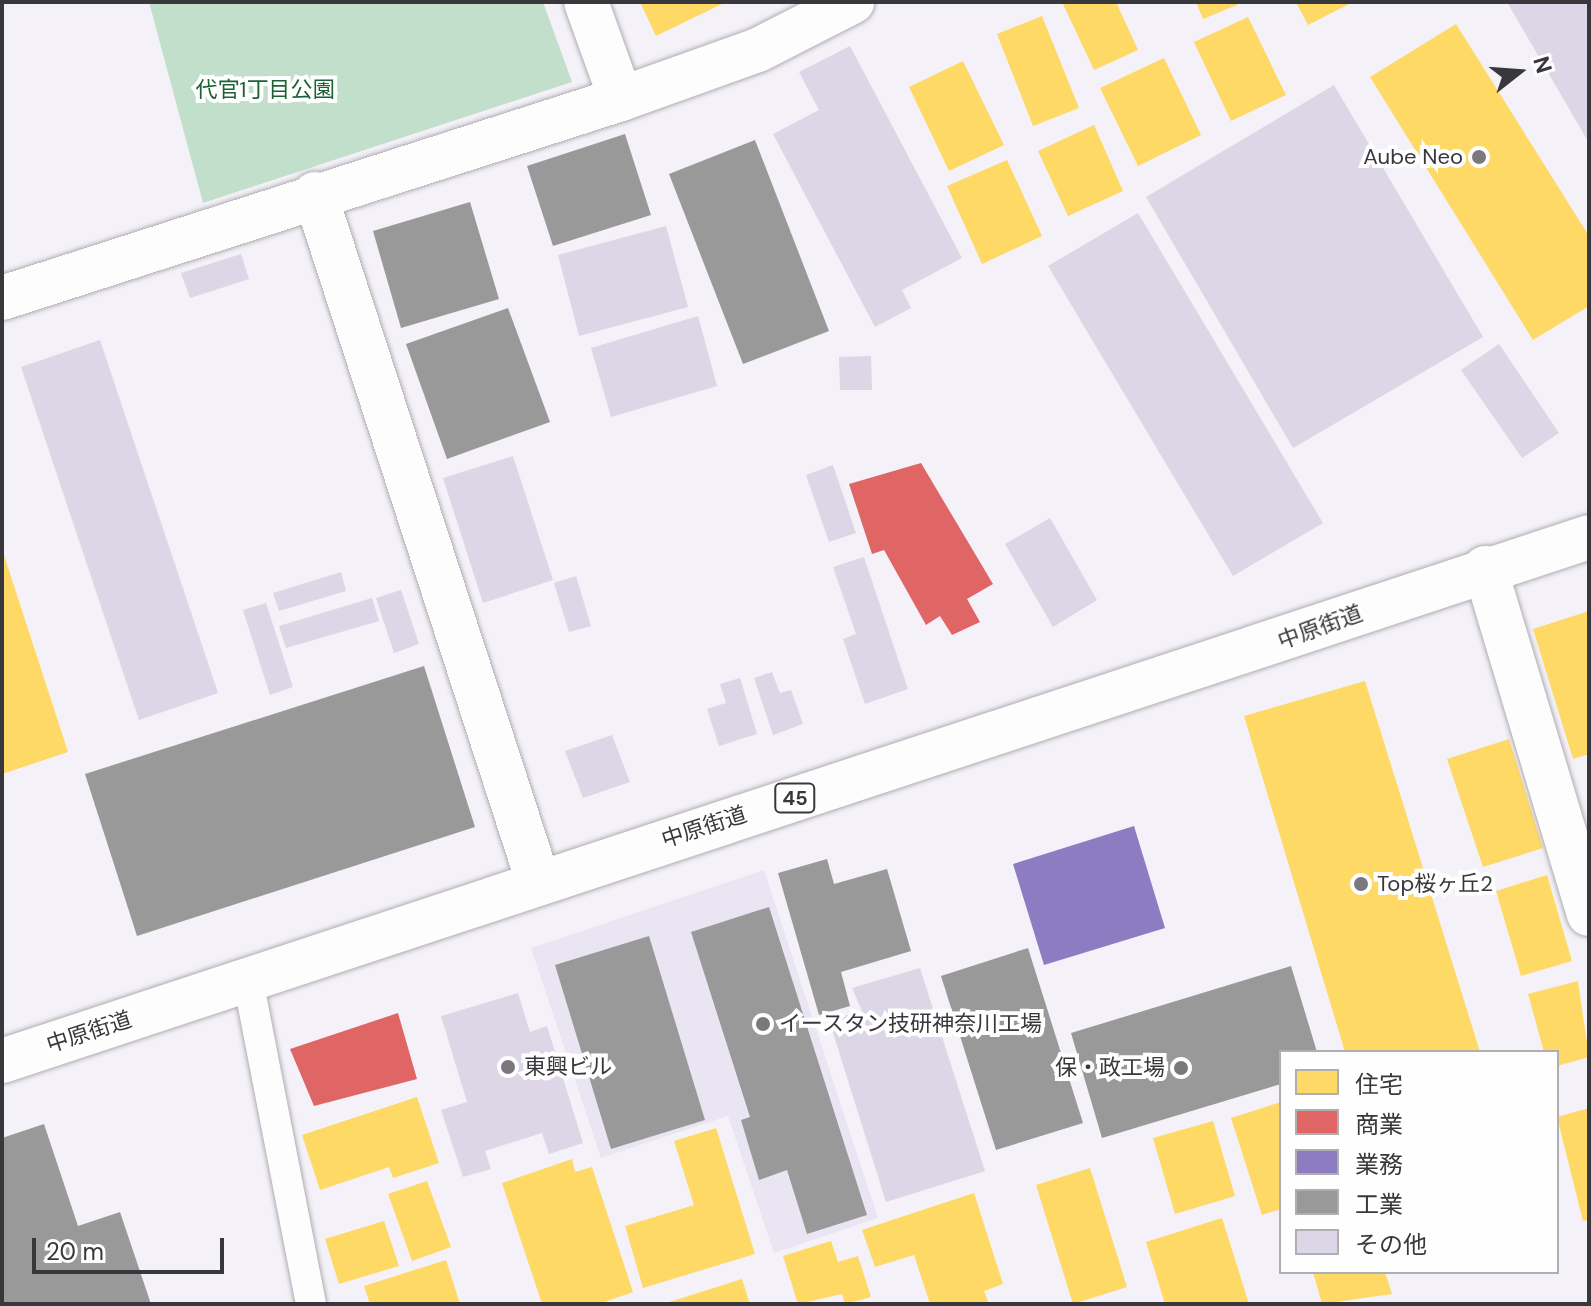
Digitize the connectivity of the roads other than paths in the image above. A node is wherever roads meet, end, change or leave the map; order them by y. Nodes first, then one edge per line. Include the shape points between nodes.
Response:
1 (586, 2) edge
2 (852, 2) edge
3 (621, 99) junction
4 (315, 194) junction
5 (2, 298) edge
6 (1589, 537) edge
7 (1485, 568) junction
8 (538, 881) junction
9 (1589, 914) edge
10 (248, 980) junction
11 (2, 1061) edge
12 (311, 1304) edge

1 - 3 street
2 - 3 street via 758,50
3 - 4 street
4 - 5 street
4 - 8 street
6 - 7 street, 中原街道 / 45
7 - 8 street, 中原街道 / 45 via 1234,658
7 - 9 street
8 - 10 street, 中原街道 / 45
10 - 11 street, 中原街道 / 45
10 - 12 lane

